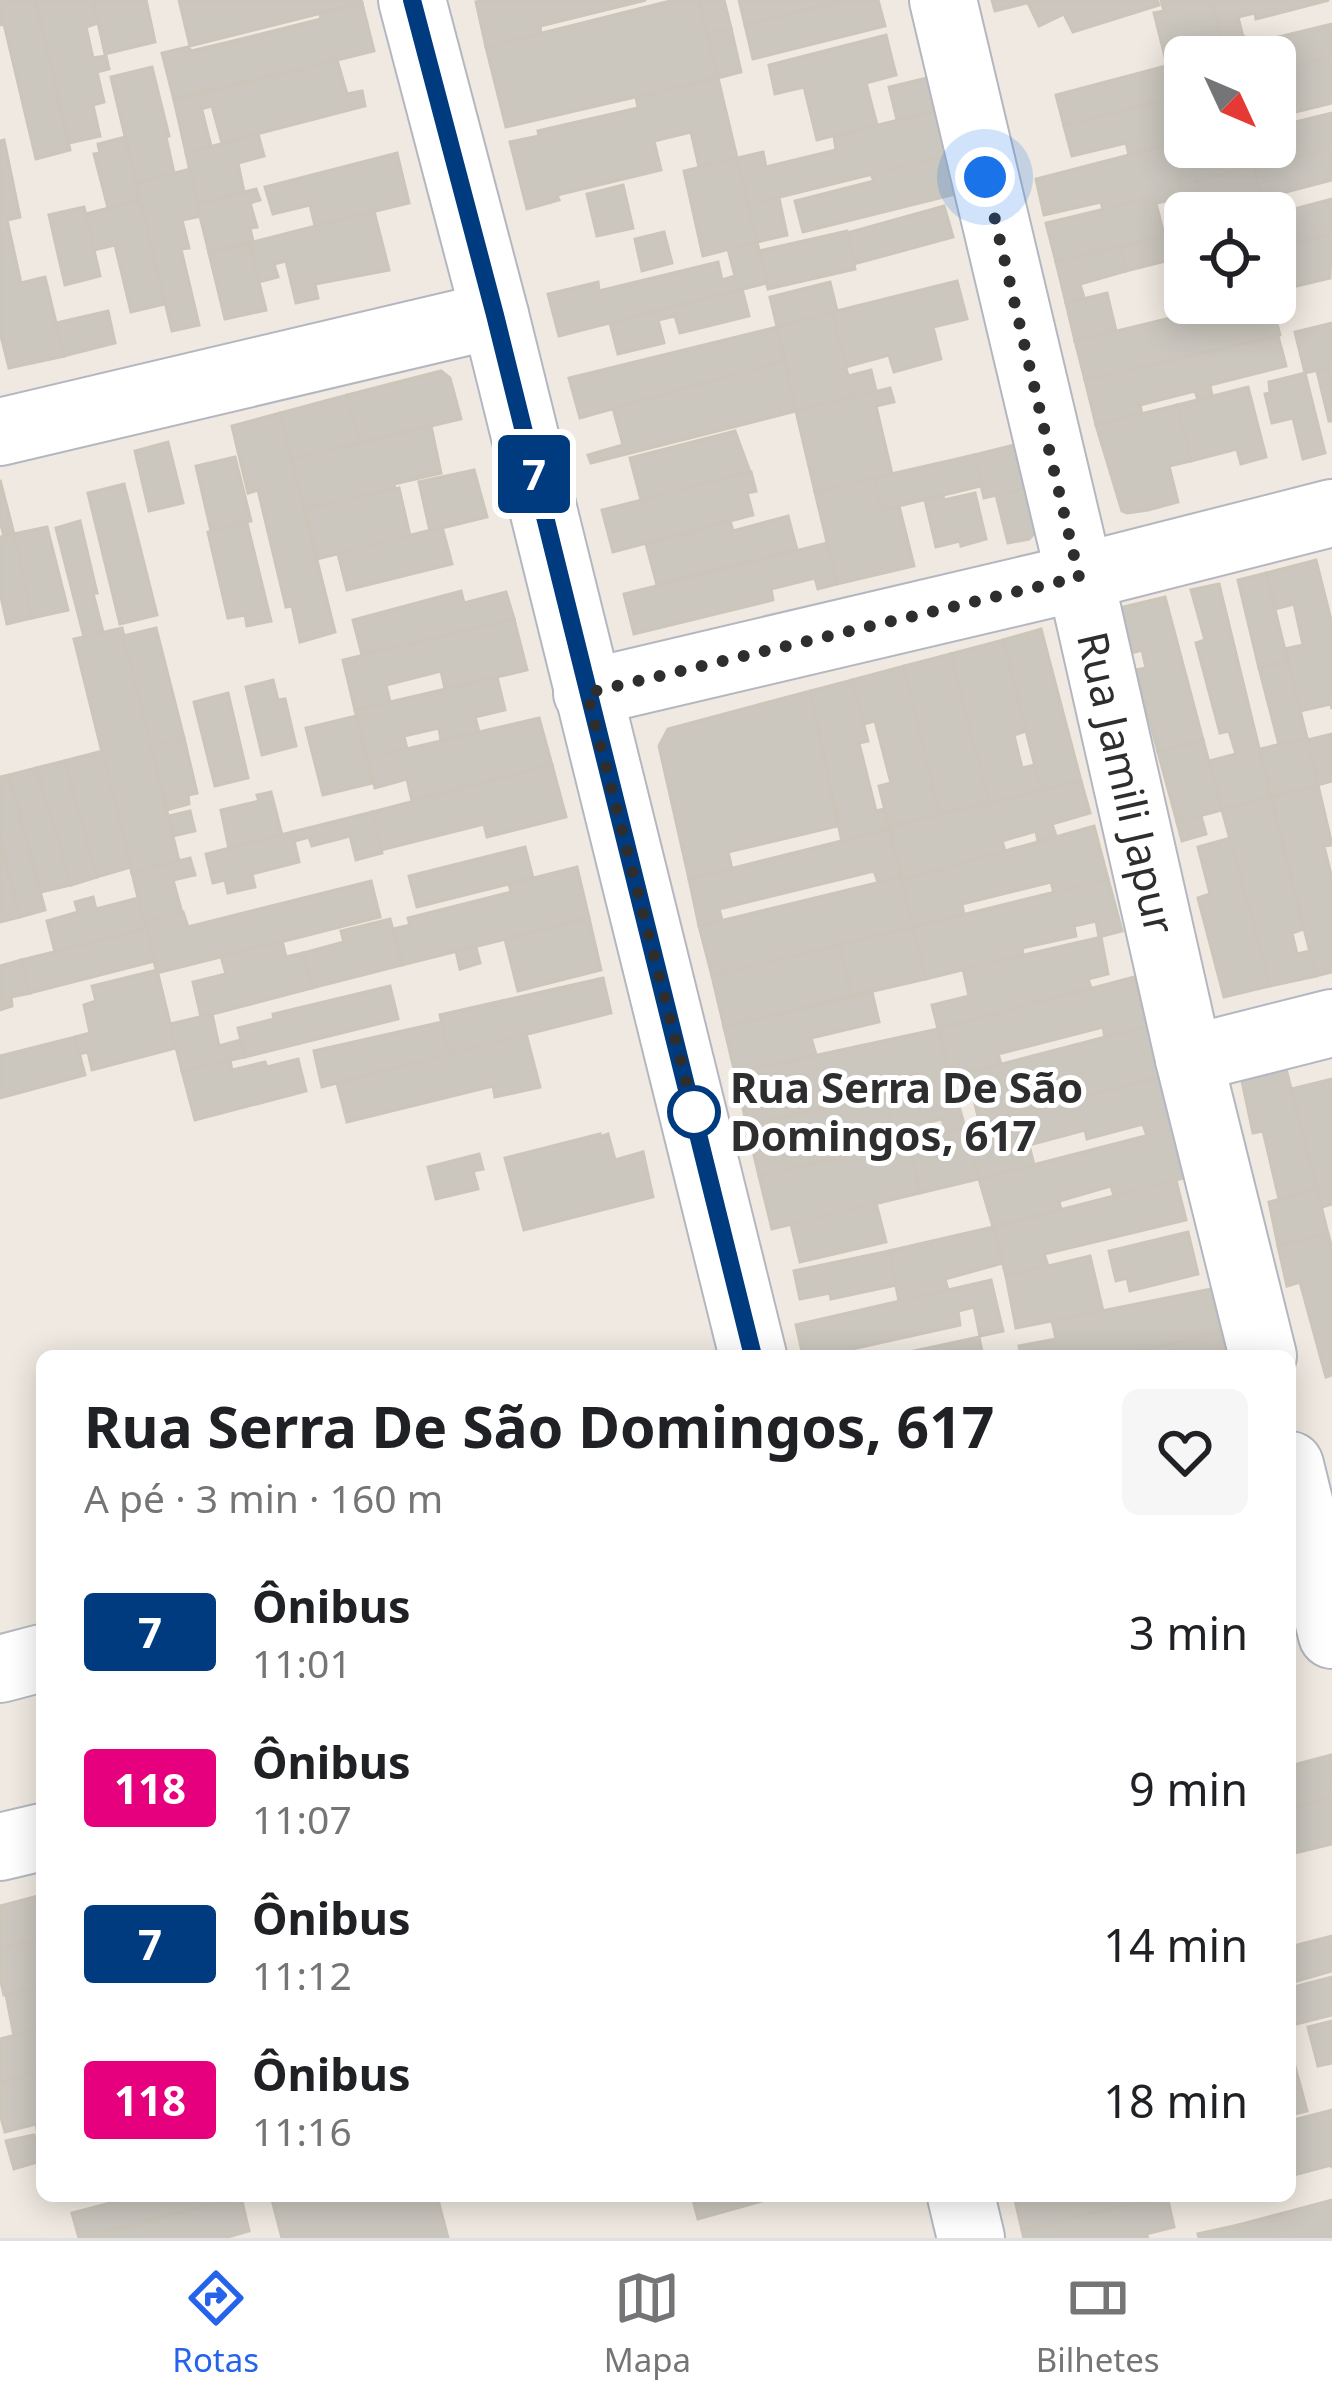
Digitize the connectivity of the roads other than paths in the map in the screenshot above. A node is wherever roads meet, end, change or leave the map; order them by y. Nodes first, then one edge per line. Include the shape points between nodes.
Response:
1 (412, 0) edge
2 (943, 0) edge
3 (495, 315) junction
4 (0, 432) edge
5 (1332, 513) edge
6 (1079, 577) junction
7 (587, 693) junction
8 (1332, 1024) edge
9 (1189, 1059) junction
10 (752, 1350) edge
11 (1262, 1350) edge
12 (1332, 1444) edge
13 (1296, 1452) edge
14 (1296, 1489) edge
15 (1332, 1635) edge
16 (36, 1660) edge
17 (0, 1669) edge
18 (36, 1838) edge
19 (0, 1847) edge
20 (962, 2202) edge
21 (971, 2238) edge

1 - 3 street
2 - 6 street, Rua Jamili Japur
3 - 4 street
3 - 7 street
5 - 6 street
6 - 7 street
6 - 9 street, Rua Jamili Japur
7 - 10 street
8 - 9 street
9 - 11 street, Rua Jamili Japur
12 - 13 street
14 - 15 street
16 - 17 street
18 - 19 street
20 - 21 street

